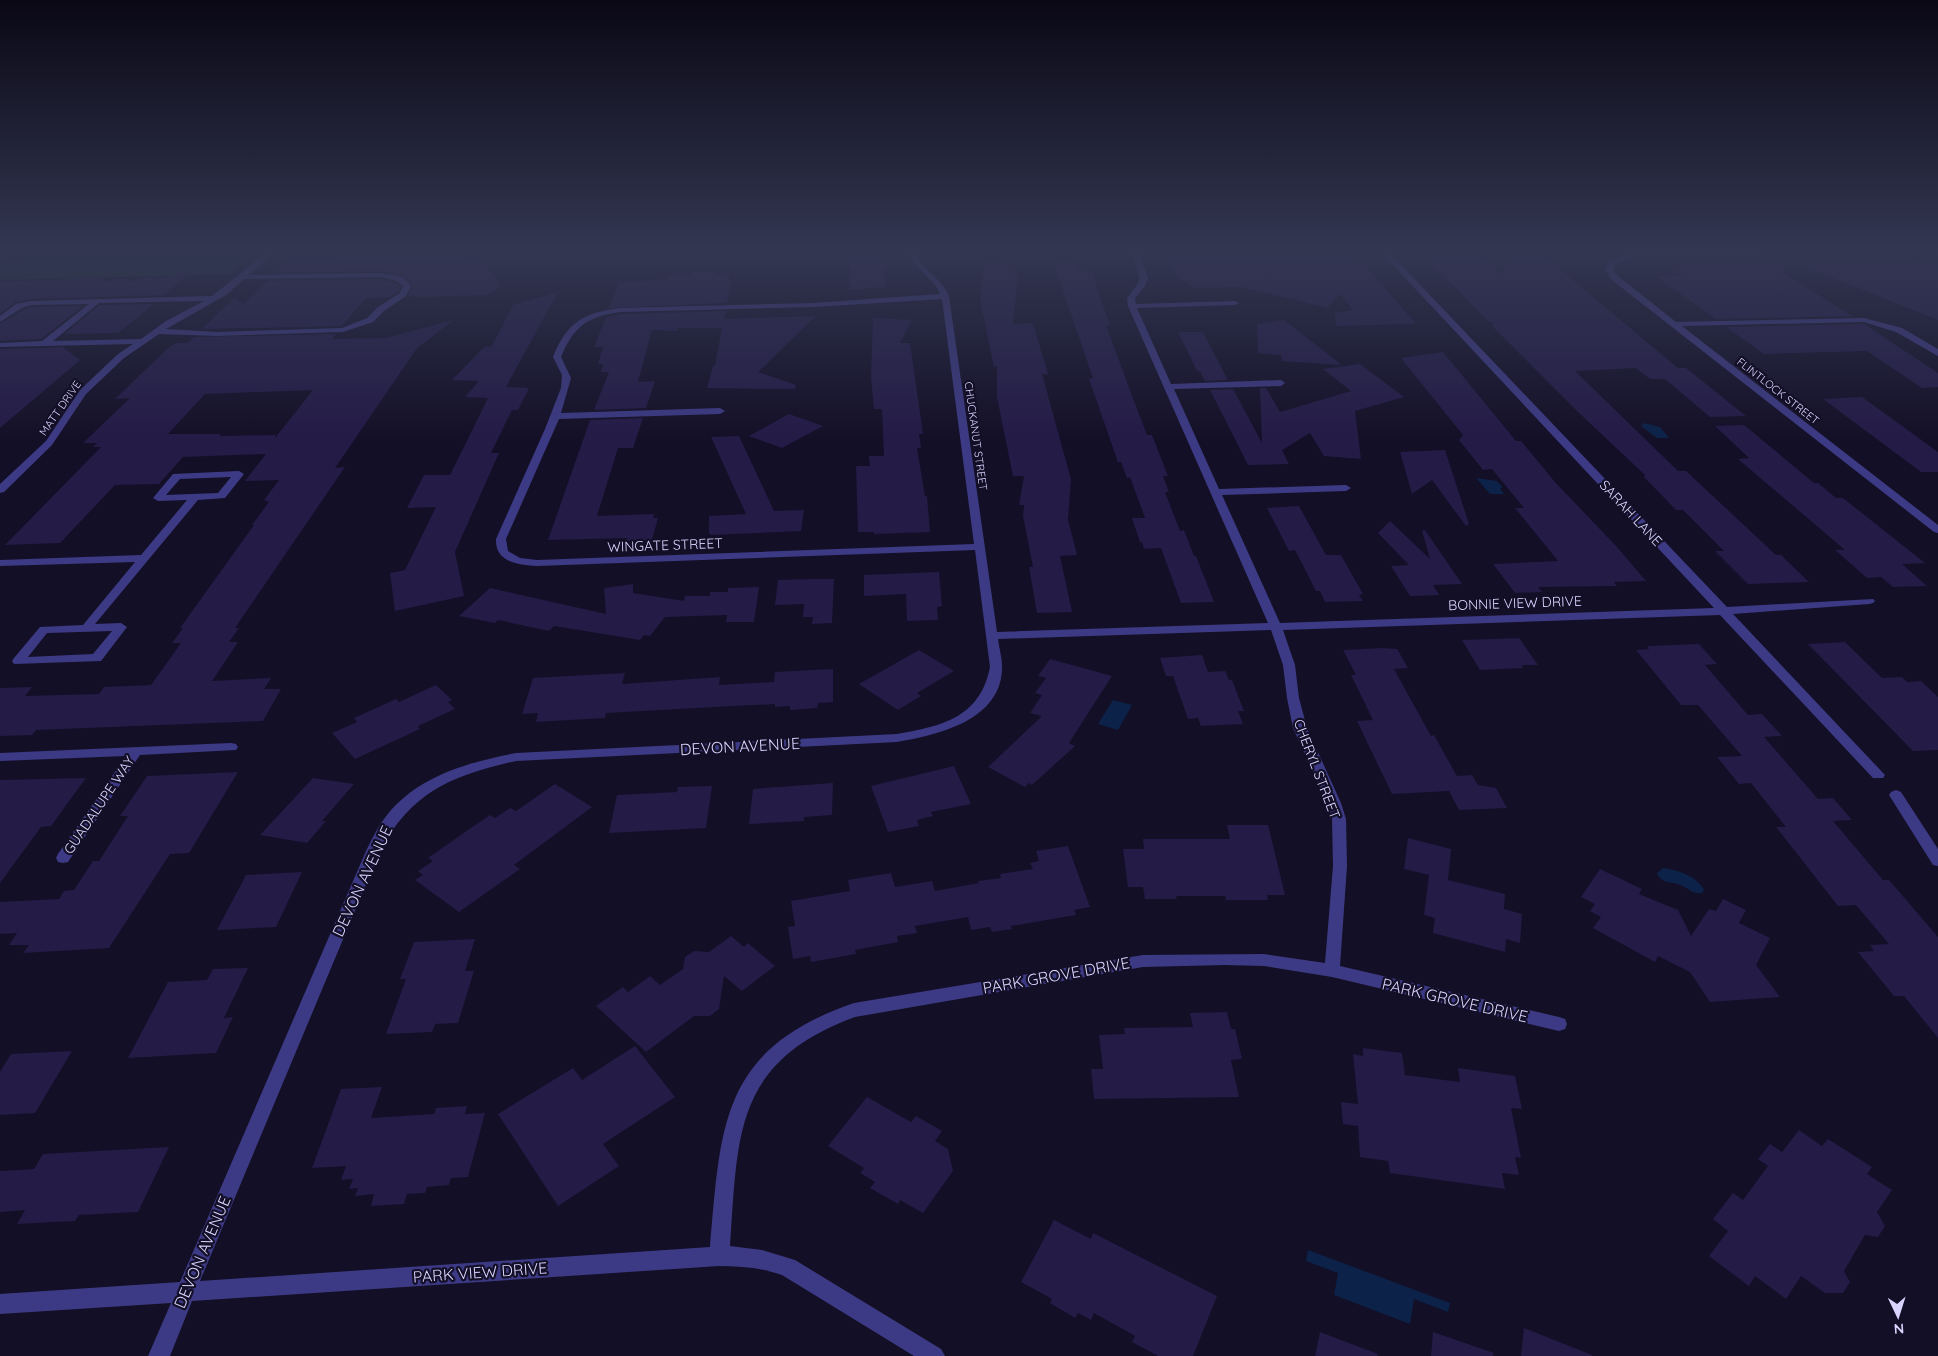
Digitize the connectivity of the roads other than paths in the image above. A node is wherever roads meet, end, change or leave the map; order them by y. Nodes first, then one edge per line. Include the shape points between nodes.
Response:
1 (81, 314) edge
2 (186, 314) edge
3 (376, 314) edge
4 (596, 314) edge
5 (947, 314) edge
6 (1136, 314) edge
7 (1444, 314) edge
8 (1661, 314) edge
9 (1673, 324) junction
10 (156, 331) junction
11 (140, 341) junction
12 (44, 344) junction
13 (0, 345) edge
14 (1938, 353) edge
15 (1281, 383) dead end
16 (1167, 387) junction
17 (720, 411) dead end
18 (555, 416) junction
19 (1346, 488) dead end
20 (0, 490) edge
21 (1215, 492) junction
22 (195, 497) junction
23 (1938, 530) edge
24 (979, 547) junction
25 (144, 558) junction
26 (0, 563) edge
27 (1869, 601) dead end
28 (1723, 611) junction
29 (1276, 627) junction
30 (86, 628) junction
31 (992, 636) junction
32 (231, 747) dead end
33 (136, 752) junction
34 (0, 757) edge
35 (1878, 775) dead end
36 (1896, 795) dead end
37 (63, 858) dead end
38 (1938, 861) edge
39 (1332, 971) junction
40 (1558, 1024) dead end
41 (718, 1256) junction
42 (186, 1291) junction
43 (0, 1304) edge
44 (159, 1356) edge
45 (934, 1356) edge

1 - 12 street
2 - 10 street, MATT DRIVE
3 - 10 street via 370,320 343,330 217,334
4 - 18 street, WINGATE STREET via 572,327 558,354 568,378
5 - 24 street, CHUCKANUT STREET
6 - 16 street, CHERYL STREET
7 - 28 street, SARAH LANE
8 - 9 street, FLINTLOCK STREET
9 - 14 street via 1852,320 1894,324
9 - 23 street, FLINTLOCK STREET
10 - 11 street, MATT DRIVE
11 - 12 street
11 - 20 street, MATT DRIVE via 87,388 49,443
12 - 13 street
15 - 16 street
16 - 21 street, CHERYL STREET
17 - 18 street
18 - 24 street, WINGATE STREET via 501,539 500,548 504,554 517,560 558,563
19 - 21 street
21 - 29 street, CHERYL STREET
22 - 22 street via 221,496 238,474 177,476 158,498
22 - 25 street
24 - 31 street, CHUCKANUT STREET
25 - 26 street
25 - 30 street
27 - 28 street, BONNIE VIEW DRIVE
28 - 29 street, BONNIE VIEW DRIVE
28 - 35 street, SARAH LANE
29 - 31 street, BONNIE VIEW DRIVE
29 - 39 street, CHERYL STREET via 1289,665 1300,728 1339,819 1340,866
30 - 30 street via 44,630 18,661 97,658 121,627
31 - 42 street, DEVON AVENUE via 996,679 985,700 964,719 922,735 516,757 463,770 416,796 396,814 382,834
32 - 33 street, GUADALUPE WAY
33 - 34 street, GUADALUPE WAY
33 - 37 street, GUADALUPE WAY
36 - 38 street
39 - 40 street, PARK GROVE DRIVE
39 - 41 street, PARK GROVE DRIVE via 1264,960 1143,961 854,1010 833,1018 792,1040 761,1068 750,1084 740,1105 735,1130
41 - 42 street, PARK VIEW DRIVE
41 - 45 street, PARK VIEW DRIVE via 769,1260 788,1267
42 - 43 street, PARK VIEW DRIVE
42 - 44 street, DEVON AVENUE

